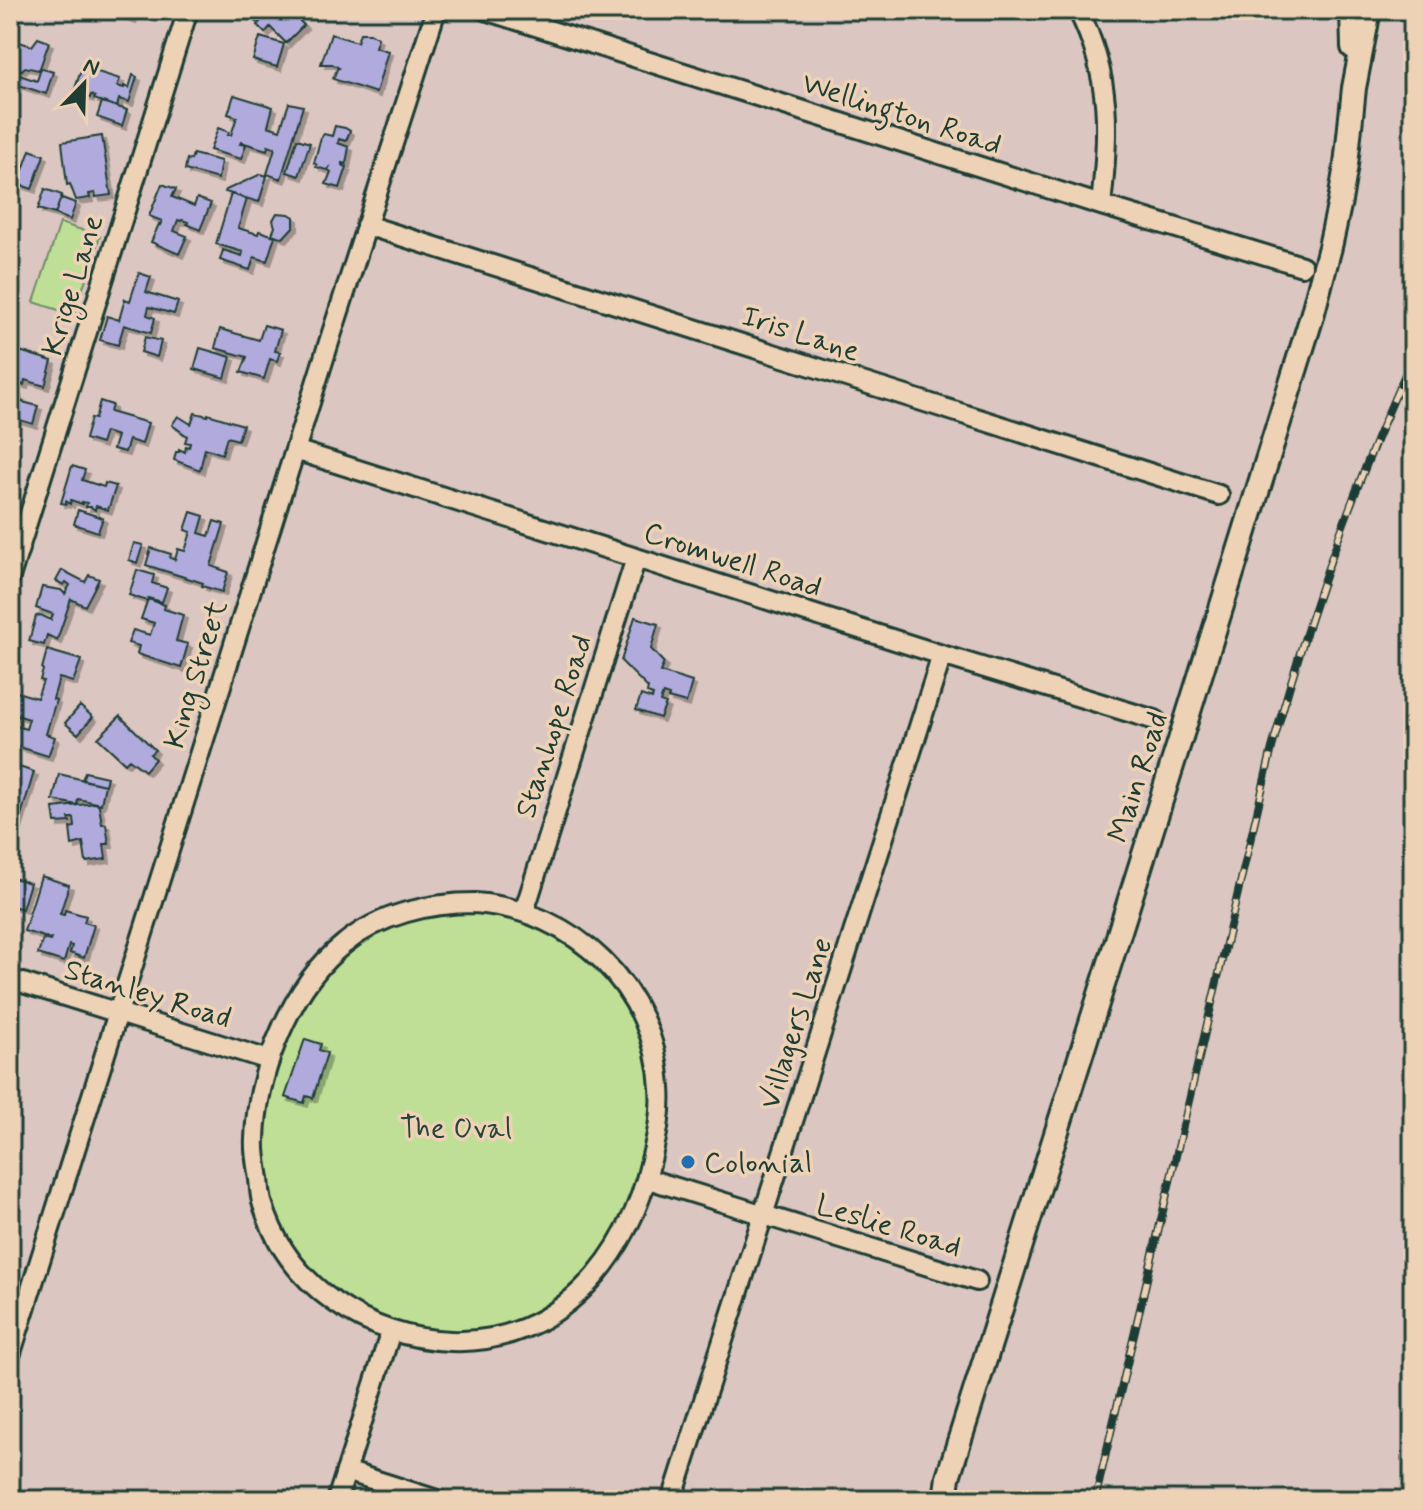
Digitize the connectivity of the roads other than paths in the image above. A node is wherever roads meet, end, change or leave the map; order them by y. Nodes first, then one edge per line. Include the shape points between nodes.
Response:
1 (188, 10) edge
2 (436, 10) edge
3 (485, 10) edge
4 (1078, 10) edge
5 (1352, 10) edge
6 (1369, 10) edge
7 (1354, 88) junction
8 (1101, 205) junction
9 (366, 225) junction
10 (1302, 266) dead end
11 (295, 450) junction
12 (1219, 495) dead end
13 (636, 558) junction
14 (10, 577) edge
15 (942, 655) junction
16 (1155, 720) dead end
17 (524, 912) junction
18 (10, 979) edge
19 (117, 1013) junction
20 (269, 1060) junction
21 (648, 1179) junction
22 (762, 1216) junction
23 (977, 1281) dead end
24 (391, 1331) junction
25 (10, 1356) edge
26 (346, 1471) junction
27 (948, 1477) junction
28 (337, 1500) edge
29 (437, 1500) edge
30 (672, 1500) edge
31 (936, 1500) edge
32 (945, 1500) edge

1 - 14 street, Krige Lane
2 - 9 street, King Street
3 - 8 street, Wellington Road
4 - 8 street via 1093,42 1107,118
5 - 7 main road, Main Road
6 - 7 main road, Main Road
7 - 27 main road, Main Road via 1340,201 1312,316
8 - 10 street, Wellington Road
9 - 11 street, King Street
9 - 12 street, Iris Lane
11 - 13 street, Cromwell Road
11 - 19 street, King Street
13 - 15 street, Cromwell Road
13 - 17 street, Stanhope Road
15 - 16 street, Cromwell Road
15 - 22 street, Villagers Lane
17 - 20 street via 490,904 443,904 370,927 341,946 310,979
17 - 21 street via 585,944 610,967 641,1011 660,1086 659,1126
18 - 19 street, Stanley Road
19 - 20 street, Stanley Road
19 - 25 street, King Street
20 - 24 street via 255,1137 264,1209 287,1252 316,1287 349,1313
21 - 22 street, Leslie Road
21 - 24 street via 608,1262 571,1299 540,1320 504,1335 456,1341
22 - 23 street, Leslie Road
22 - 30 street, Villagers Lane
24 - 26 street
26 - 28 street
26 - 29 street
27 - 31 main road, Main Road
27 - 32 main road, Main Road

